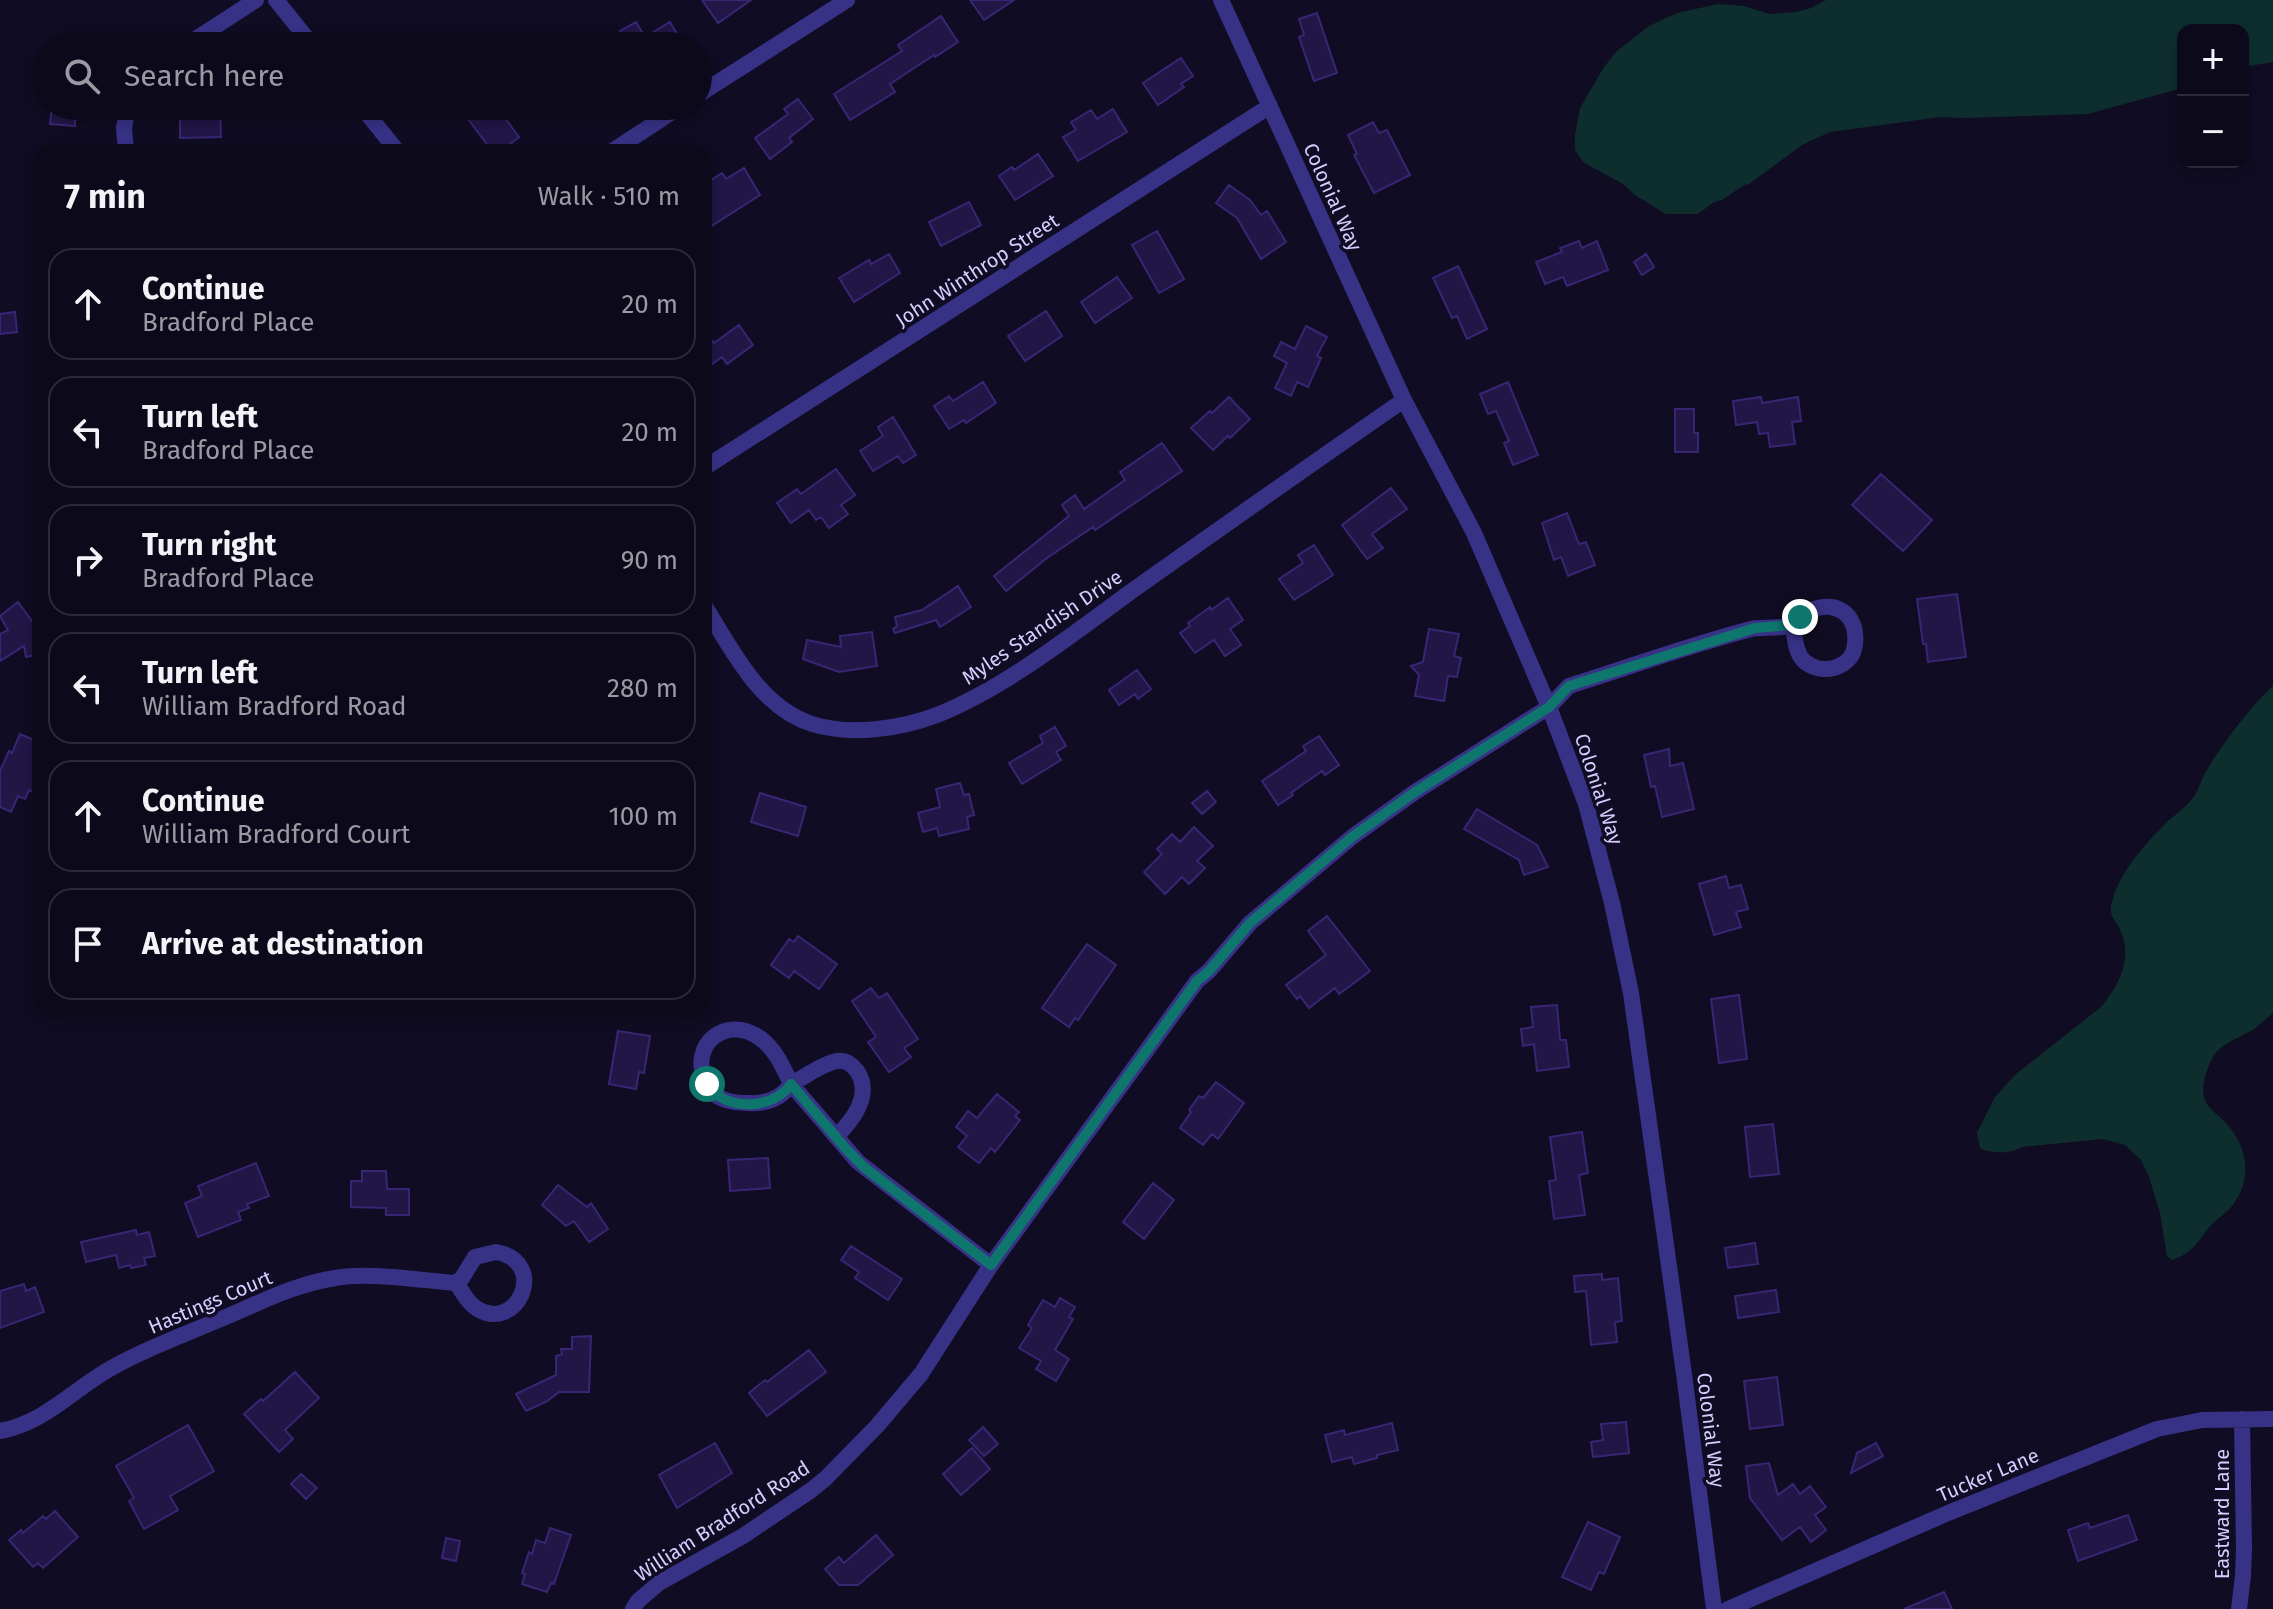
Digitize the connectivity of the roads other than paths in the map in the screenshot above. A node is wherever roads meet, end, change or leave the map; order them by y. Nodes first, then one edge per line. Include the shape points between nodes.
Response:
1 (256, 0) edge
2 (276, 0) edge
3 (847, 0) edge
4 (1221, 0) edge
5 (207, 32) edge
6 (302, 32) edge
7 (712, 86) edge
8 (1270, 106) junction
9 (125, 120) edge
10 (372, 120) edge
11 (660, 120) edge
12 (125, 144) edge
13 (392, 144) edge
14 (623, 144) edge
15 (1404, 400) junction
16 (712, 463) edge
17 (712, 618) edge
18 (1793, 625) dead end
19 (1549, 707) junction
20 (791, 1084) junction
21 (836, 1137) junction
22 (991, 1265) junction
23 (456, 1283) dead end
24 (2242, 1419) junction
25 (2273, 1419) edge
26 (0, 1431) edge
27 (633, 1609) edge
28 (1714, 1609) edge
29 (1728, 1609) edge
30 (2239, 1609) edge

1 - 5 street
2 - 6 street
3 - 7 street
4 - 8 street, Colonial Way
8 - 15 street, Colonial Way
8 - 16 street, John Winthrop Street
9 - 12 street
10 - 13 street
11 - 14 street
15 - 17 street, Myles Standish Drive via 1058,645 980,695 921,720 853,729 799,718 776,703 746,671
15 - 19 street, Colonial Way via 1474,533
18 - 19 street, William Bradford Road via 1755,628 1569,686
19 - 22 street, William Bradford Road via 1352,837 1250,923 1197,981
19 - 28 street, Colonial Way via 1586,804 1631,993
20 - 20 street via 782,1095 761,1103 719,1098 704,1079 703,1050 721,1032 747,1032 773,1051
20 - 21 street
20 - 21 street via 832,1062 844,1061 855,1069 862,1084 860,1104
21 - 22 street via 865,1168
22 - 27 street, William Bradford Road via 921,1374 825,1479 752,1531 647,1591
23 - 26 street, Hastings Court via 347,1277 301,1287 140,1353 38,1418
24 - 25 street, Tucker Lane
24 - 29 street, Tucker Lane via 2157,1429
24 - 30 street, Eastward Lane via 2244,1549

